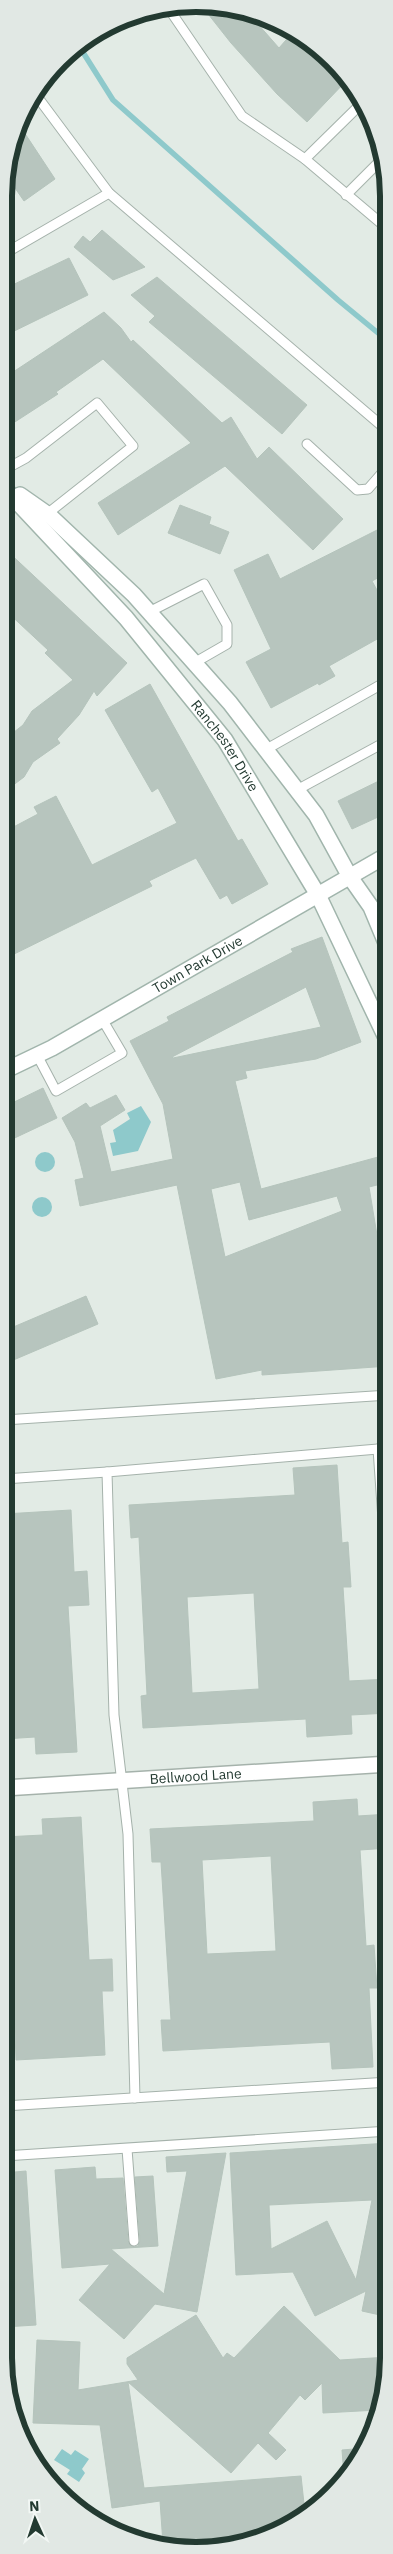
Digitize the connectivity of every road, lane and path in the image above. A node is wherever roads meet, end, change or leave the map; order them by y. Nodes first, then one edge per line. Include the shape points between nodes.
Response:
1 (172, 14) edge
2 (40, 100) edge
3 (357, 107) edge
4 (305, 159) junction
5 (377, 164) edge
6 (109, 193) junction
7 (346, 195) junction
8 (380, 223) edge
9 (12, 249) edge
10 (380, 424) edge
11 (306, 444) dead end
12 (12, 466) edge
13 (380, 475) edge
14 (12, 490) edge
15 (12, 497) edge
16 (47, 514) junction
17 (150, 612) junction
18 (184, 652) junction
19 (194, 663) junction
20 (167, 667) junction
21 (380, 685) edge
22 (380, 745) edge
23 (265, 750) junction
24 (295, 791) junction
25 (380, 859) edge
26 (350, 877) junction
27 (318, 895) junction
28 (380, 930) edge
29 (102, 1019) junction
30 (380, 1025) edge
31 (37, 1055) junction
32 (12, 1067) edge
33 (380, 1396) edge
34 (12, 1419) edge
35 (378, 1449) joint
36 (106, 1472) junction
37 (380, 1477) edge
38 (12, 1478) edge
39 (380, 1765) edge
40 (120, 1782) junction
41 (12, 1788) edge
42 (380, 2083) edge
43 (135, 2098) junction
44 (12, 2106) edge
45 (380, 2132) edge
46 (128, 2149) junction
47 (12, 2156) edge
48 (134, 2241) dead end

1 - 4 lane via 242,116
2 - 6 lane
3 - 4 lane
4 - 7 lane
5 - 7 lane
6 - 9 lane
6 - 10 lane
7 - 8 lane
11 - 13 lane via 357,490 368,489
12 - 16 lane via 97,403 133,446
14 - 16 street, Ranchester Drive
15 - 20 street, Ranchester Drive via 126,618
16 - 17 street, Ranchester Drive
17 - 18 street, Ranchester Drive
17 - 19 lane via 204,584 227,625 227,644
18 - 19 street, Ranchester Drive
18 - 20 street
19 - 23 street, Ranchester Drive via 230,703
20 - 27 street, Ranchester Drive via 225,740
21 - 23 lane
22 - 24 lane
23 - 24 street, Ranchester Drive
24 - 26 street, Ranchester Drive via 316,815
25 - 26 street, Town Park Drive
26 - 27 street, Town Park Drive
26 - 28 street, Ranchester Drive via 370,907
27 - 29 street, Town Park Drive
27 - 30 street, Ranchester Drive
29 - 31 street, Town Park Drive
29 - 31 lane via 122,1053 56,1091
31 - 32 street, Town Park Drive
33 - 34 lane
35 - 36 lane
35 - 37 lane
36 - 38 lane
36 - 40 lane via 114,1715
39 - 40 street, Bellwood Lane
40 - 41 street, Bellwood Lane
40 - 43 lane via 128,1834
42 - 43 lane
43 - 44 lane
45 - 46 lane
46 - 47 lane
46 - 48 lane

